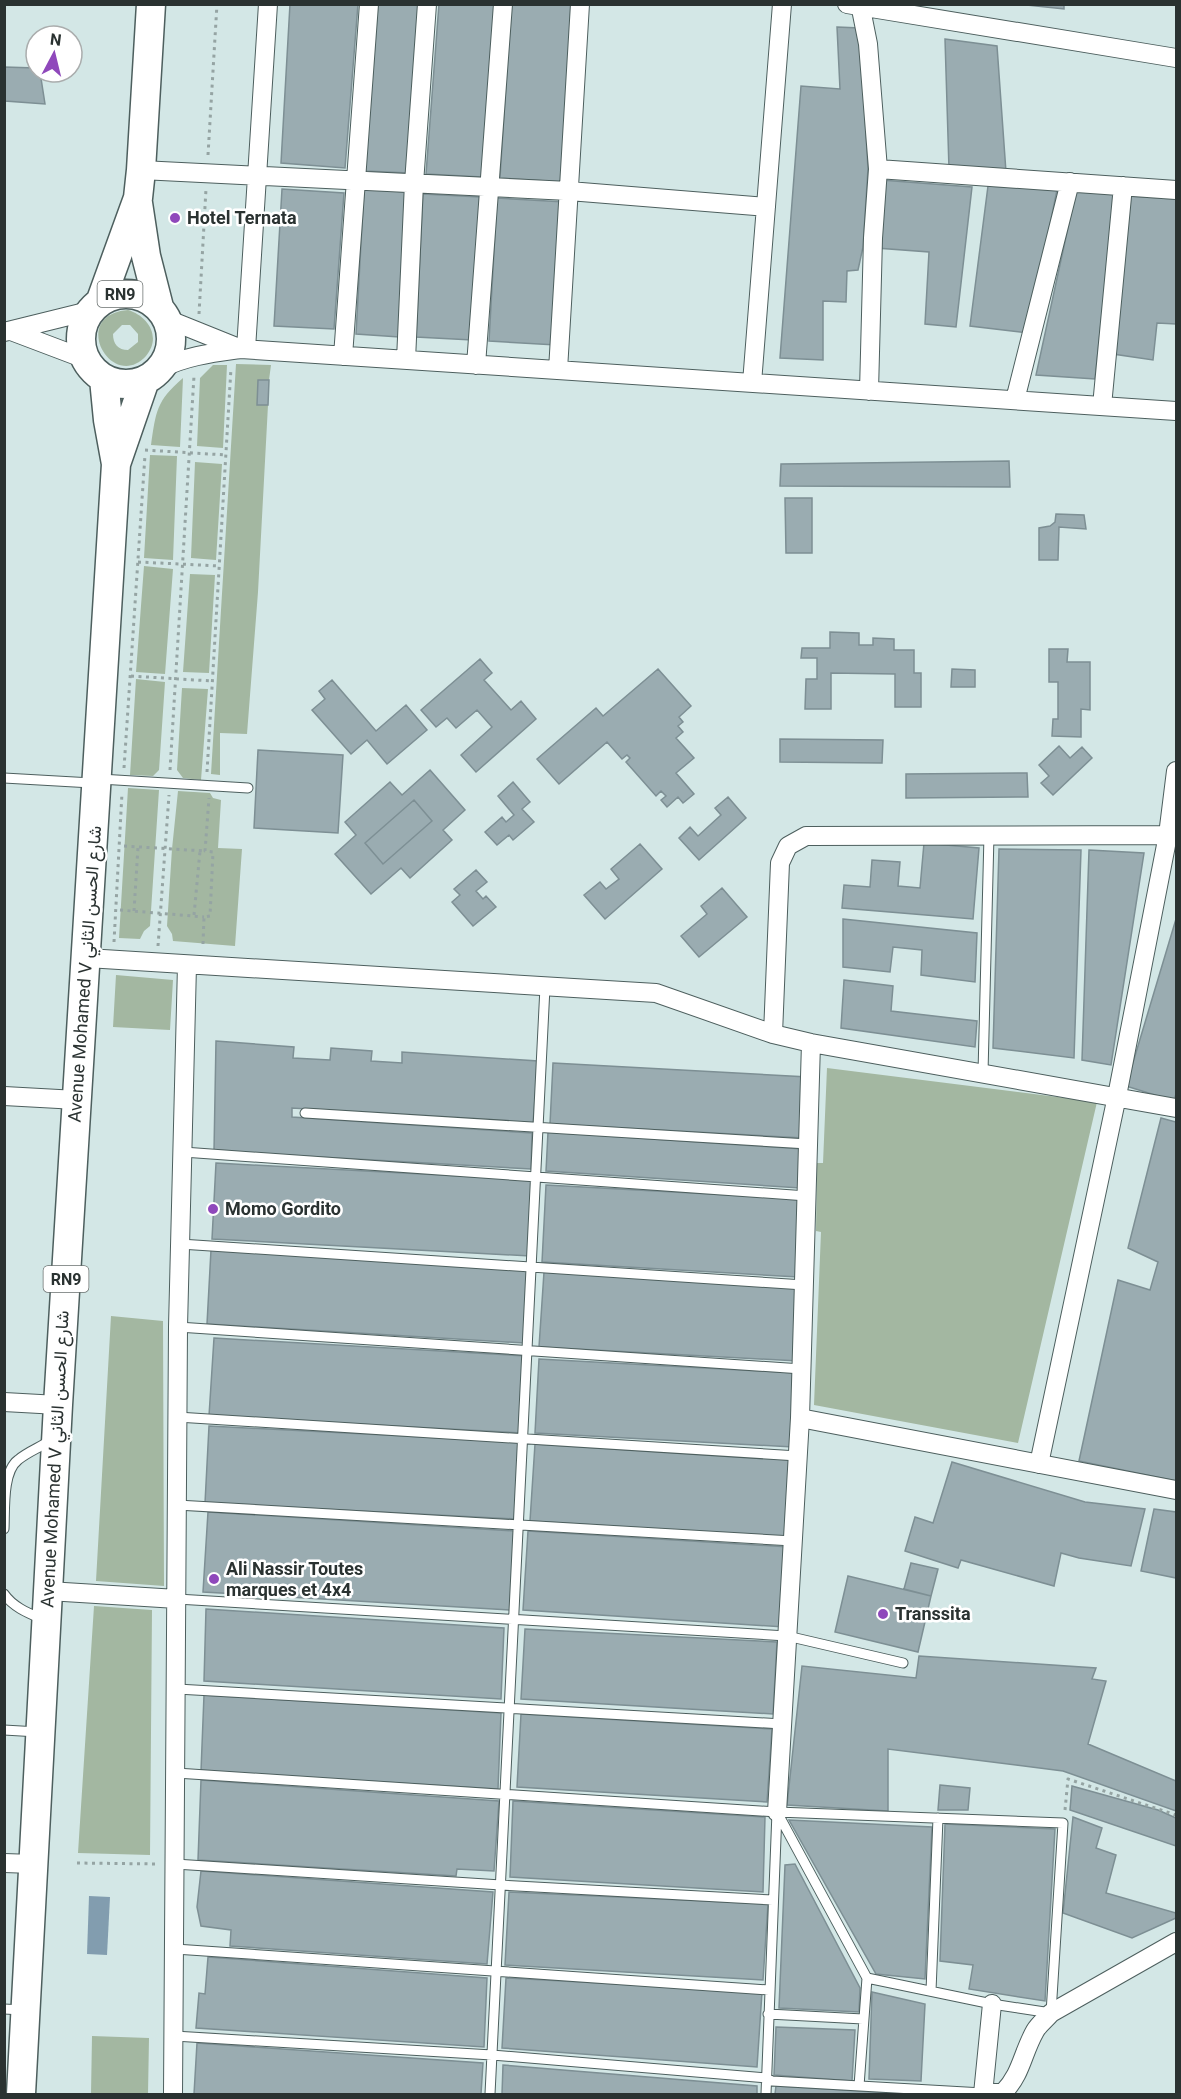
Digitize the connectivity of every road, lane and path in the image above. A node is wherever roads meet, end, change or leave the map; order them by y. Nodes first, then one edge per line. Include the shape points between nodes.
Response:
1 (151, 4) edge
2 (268, 4) edge
3 (369, 4) edge
4 (427, 4) edge
5 (503, 4) edge
6 (580, 4) edge
7 (782, 4) edge
8 (856, 5) edge
9 (1176, 58) edge
10 (878, 169) junction
11 (141, 170) junction
12 (257, 175) junction
13 (356, 180) junction
14 (1070, 182) junction
15 (414, 183) junction
16 (1123, 186) junction
17 (489, 187) junction
18 (1176, 189) edge
19 (569, 192) junction
20 (138, 198) junction
21 (766, 207) junction
22 (95, 306) junction
23 (163, 313) junction
24 (8, 332) edge
25 (239, 353) junction
26 (343, 356) junction
27 (85, 359) junction
28 (406, 360) junction
29 (476, 365) junction
30 (195, 367) dead end
31 (558, 370) junction
32 (153, 374) junction
33 (104, 379) junction
34 (752, 383) junction
35 (869, 391) junction
36 (1015, 400) junction
37 (1102, 406) junction
38 (1176, 411) edge
39 (147, 440) dead end
40 (145, 450) junction
41 (190, 453) junction
42 (226, 455) junction
43 (116, 464) junction
44 (138, 562) junction
45 (183, 565) junction
46 (220, 566) junction
47 (131, 676) junction
48 (175, 678) junction
49 (212, 681) junction
50 (1176, 771) edge
51 (4, 778) edge
52 (106, 781) junction
53 (170, 783) junction
54 (206, 786) junction
55 (248, 788) dead end
56 (1168, 835) junction
57 (989, 836) junction
58 (124, 846) dead end
59 (138, 847) junction
60 (164, 848) junction
61 (200, 850) junction
62 (205, 851) junction
63 (120, 910) dead end
64 (134, 912) junction
65 (160, 913) junction
66 (194, 915) junction
67 (204, 916) junction
68 (125, 943) dead end
69 (203, 944) dead end
70 (158, 946) dead end
71 (87, 958) junction
72 (187, 965) junction
73 (545, 987) junction
74 (773, 1034) junction
75 (811, 1044) junction
76 (983, 1073) junction
77 (4, 1096) edge
78 (1117, 1096) junction
79 (77, 1100) junction
80 (1176, 1108) edge
81 (305, 1113) dead end
82 (538, 1128) junction
83 (808, 1144) junction
84 (183, 1152) junction
85 (536, 1177) junction
86 (807, 1196) junction
87 (180, 1245) junction
88 (531, 1268) junction
89 (804, 1285) junction
90 (178, 1327) junction
91 (527, 1350) junction
92 (802, 1369) junction
93 (4, 1402) edge
94 (58, 1405) junction
95 (177, 1417) junction
96 (800, 1418) junction
97 (56, 1438) junction
98 (523, 1438) junction
99 (798, 1456) junction
100 (1039, 1464) junction
101 (1176, 1490) edge
102 (177, 1505) junction
103 (519, 1525) junction
104 (4, 1529) edge
105 (793, 1541) junction
106 (48, 1591) junction
107 (4, 1594) edge
108 (177, 1599) junction
109 (514, 1620) junction
110 (46, 1621) junction
111 (787, 1636) junction
112 (903, 1663) dead end
113 (177, 1689) junction
114 (510, 1708) junction
115 (782, 1724) junction
116 (4, 1730) edge
117 (41, 1732) junction
118 (176, 1773) junction
119 (505, 1795) junction
120 (777, 1812) junction
121 (1176, 1815) edge
122 (938, 1818) junction
123 (1063, 1823) junction
124 (4, 1863) edge
125 (77, 1863) dead end
126 (33, 1864) junction
127 (175, 1864) junction
128 (501, 1885) junction
129 (773, 1900) junction
130 (1176, 1942) edge
131 (175, 1949) junction
132 (496, 1972) junction
133 (867, 1978) junction
134 (769, 1990) junction
135 (931, 1991) junction
136 (992, 2004) junction
137 (15, 2009) edge
138 (1050, 2013) junction
139 (768, 2014) junction
140 (863, 2019) junction
141 (174, 2036) junction
142 (492, 2055) junction
143 (767, 2078) junction
144 (859, 2086) junction
145 (21, 2094) edge
146 (173, 2094) edge
147 (490, 2094) edge
148 (766, 2094) edge
149 (983, 2094) edge

1 - 11 main road, RN9
2 - 12 street
3 - 13 street
4 - 15 street
5 - 17 street
6 - 19 street
7 - 21 street
8 - 9 street
8 - 10 street via 867,44
10 - 14 street
10 - 35 street
11 - 12 street
11 - 20 main road, RN9
12 - 13 street
12 - 25 street
13 - 15 street
13 - 26 street
14 - 16 street
14 - 36 street
15 - 17 street
15 - 28 street
16 - 18 street
16 - 37 street
17 - 19 street
17 - 29 street
19 - 21 street
19 - 31 street
20 - 22 main road, RN9
20 - 23 main road, RN9 via 146,256
21 - 34 street
22 - 23 main road, RN9 via 115,294 131,293 146,298
22 - 24 street
22 - 27 main road, RN9 via 83,322 80,334
23 - 25 street
23 - 32 main road, RN9 via 171,332 171,345 167,358
24 - 27 street
25 - 26 street
25 - 32 street via 200,354
25 - 42 path
26 - 28 street
27 - 33 main road
28 - 29 street
29 - 31 street
30 - 41 path
31 - 34 street
32 - 33 main road via 131,384
32 - 43 main road, Avenue Mohamed V شارع الحسن الثاني / RN9
33 - 43 main road, Avenue Mohamed V شارع الحسن الثاني / RN9
34 - 35 street
35 - 36 street
36 - 37 street
37 - 38 street
39 - 40 path
40 - 41 path
40 - 44 path
41 - 42 path
41 - 45 path
42 - 46 path
43 - 52 main road, Avenue Mohamed V شارع الحسن الثاني / RN9
44 - 45 path
44 - 47 path
45 - 46 path
45 - 48 path
46 - 49 path
47 - 48 path
47 - 52 path
48 - 49 path
48 - 53 path
49 - 54 path
50 - 56 street
51 - 52 lane
52 - 53 lane
52 - 68 path via 114,942
52 - 71 main road, Avenue Mohamed V شارع الحسن الثاني / RN9
53 - 54 lane
53 - 60 path
54 - 55 lane
54 - 62 path via 210,793
56 - 57 street
56 - 78 street
57 - 74 street via 806,836 788,846 780,863
57 - 76 lane
58 - 59 path
59 - 60 path
59 - 64 path
60 - 61 path
60 - 65 path
61 - 62 path
61 - 66 path
62 - 67 path via 213,852 210,916
63 - 64 path
64 - 65 path
65 - 66 path
65 - 70 path
66 - 67 path
67 - 69 path
71 - 72 street
71 - 79 main road, Avenue Mohamed V شارع الحسن الثاني / RN9
72 - 73 street
72 - 84 street
73 - 74 street via 656,993
73 - 82 lane
74 - 75 street
75 - 76 street
75 - 83 street
76 - 78 street
77 - 79 street
78 - 80 street
78 - 100 street
79 - 94 main road, Avenue Mohamed V شارع الحسن الثاني / RN9
81 - 82 lane
82 - 83 lane
82 - 85 lane
83 - 86 street
84 - 85 lane
84 - 87 street
85 - 86 lane
85 - 88 lane
86 - 89 street
87 - 88 lane
87 - 90 street
88 - 89 lane
88 - 91 lane
89 - 92 street
90 - 91 lane
90 - 95 street
91 - 92 lane
91 - 98 lane
92 - 96 street
93 - 94 street
94 - 97 main road, Avenue Mohamed V شارع الحسن الثاني / RN9
95 - 98 lane
95 - 102 street
96 - 99 street
96 - 100 street
97 - 104 lane via 16,1460 10,1469
97 - 106 main road, Avenue Mohamed V شارع الحسن الثاني / RN9
98 - 99 lane
98 - 103 lane
99 - 105 street
100 - 101 street
102 - 103 lane
102 - 108 street
103 - 105 lane
103 - 109 lane
105 - 111 street
106 - 108 street
106 - 110 main road, Avenue Mohamed V شارع الحسن الثاني / RN9
107 - 110 lane via 9,1602
108 - 109 lane
108 - 113 street
109 - 111 lane
109 - 114 lane
110 - 117 main road, Avenue Mohamed V شارع الحسن الثاني / RN9
111 - 112 lane
111 - 115 street
113 - 114 lane
113 - 118 street
114 - 115 lane
114 - 119 lane
115 - 120 street
116 - 117 lane
117 - 126 main road, Avenue Mohamed V شارع الحسن الثاني / RN9
118 - 119 lane
118 - 127 street
119 - 120 lane
119 - 128 lane
120 - 122 lane
120 - 129 lane
120 - 133 lane
121 - 123 path via 1068,1779
122 - 123 lane
122 - 135 lane
123 - 138 lane
124 - 126 street
125 - 127 path
126 - 137 main road, Avenue Mohamed V شارع الحسن الثاني / RN9
127 - 128 lane
127 - 131 street
128 - 129 lane
128 - 132 lane
129 - 134 lane
130 - 138 street
131 - 132 lane
131 - 141 street
132 - 134 lane
132 - 142 lane
133 - 135 lane
133 - 140 lane
134 - 139 lane
135 - 136 lane
136 - 138 lane
136 - 149 street
137 - 145 main road, Avenue Mohamed V شارع الحسن الثاني / RN9
138 - 149 street via 1036,2030 1013,2083 1003,2093
139 - 140 lane
139 - 143 lane
140 - 144 lane
141 - 142 lane
141 - 146 street
142 - 143 lane
142 - 147 lane
143 - 144 lane
143 - 148 lane
144 - 149 lane

